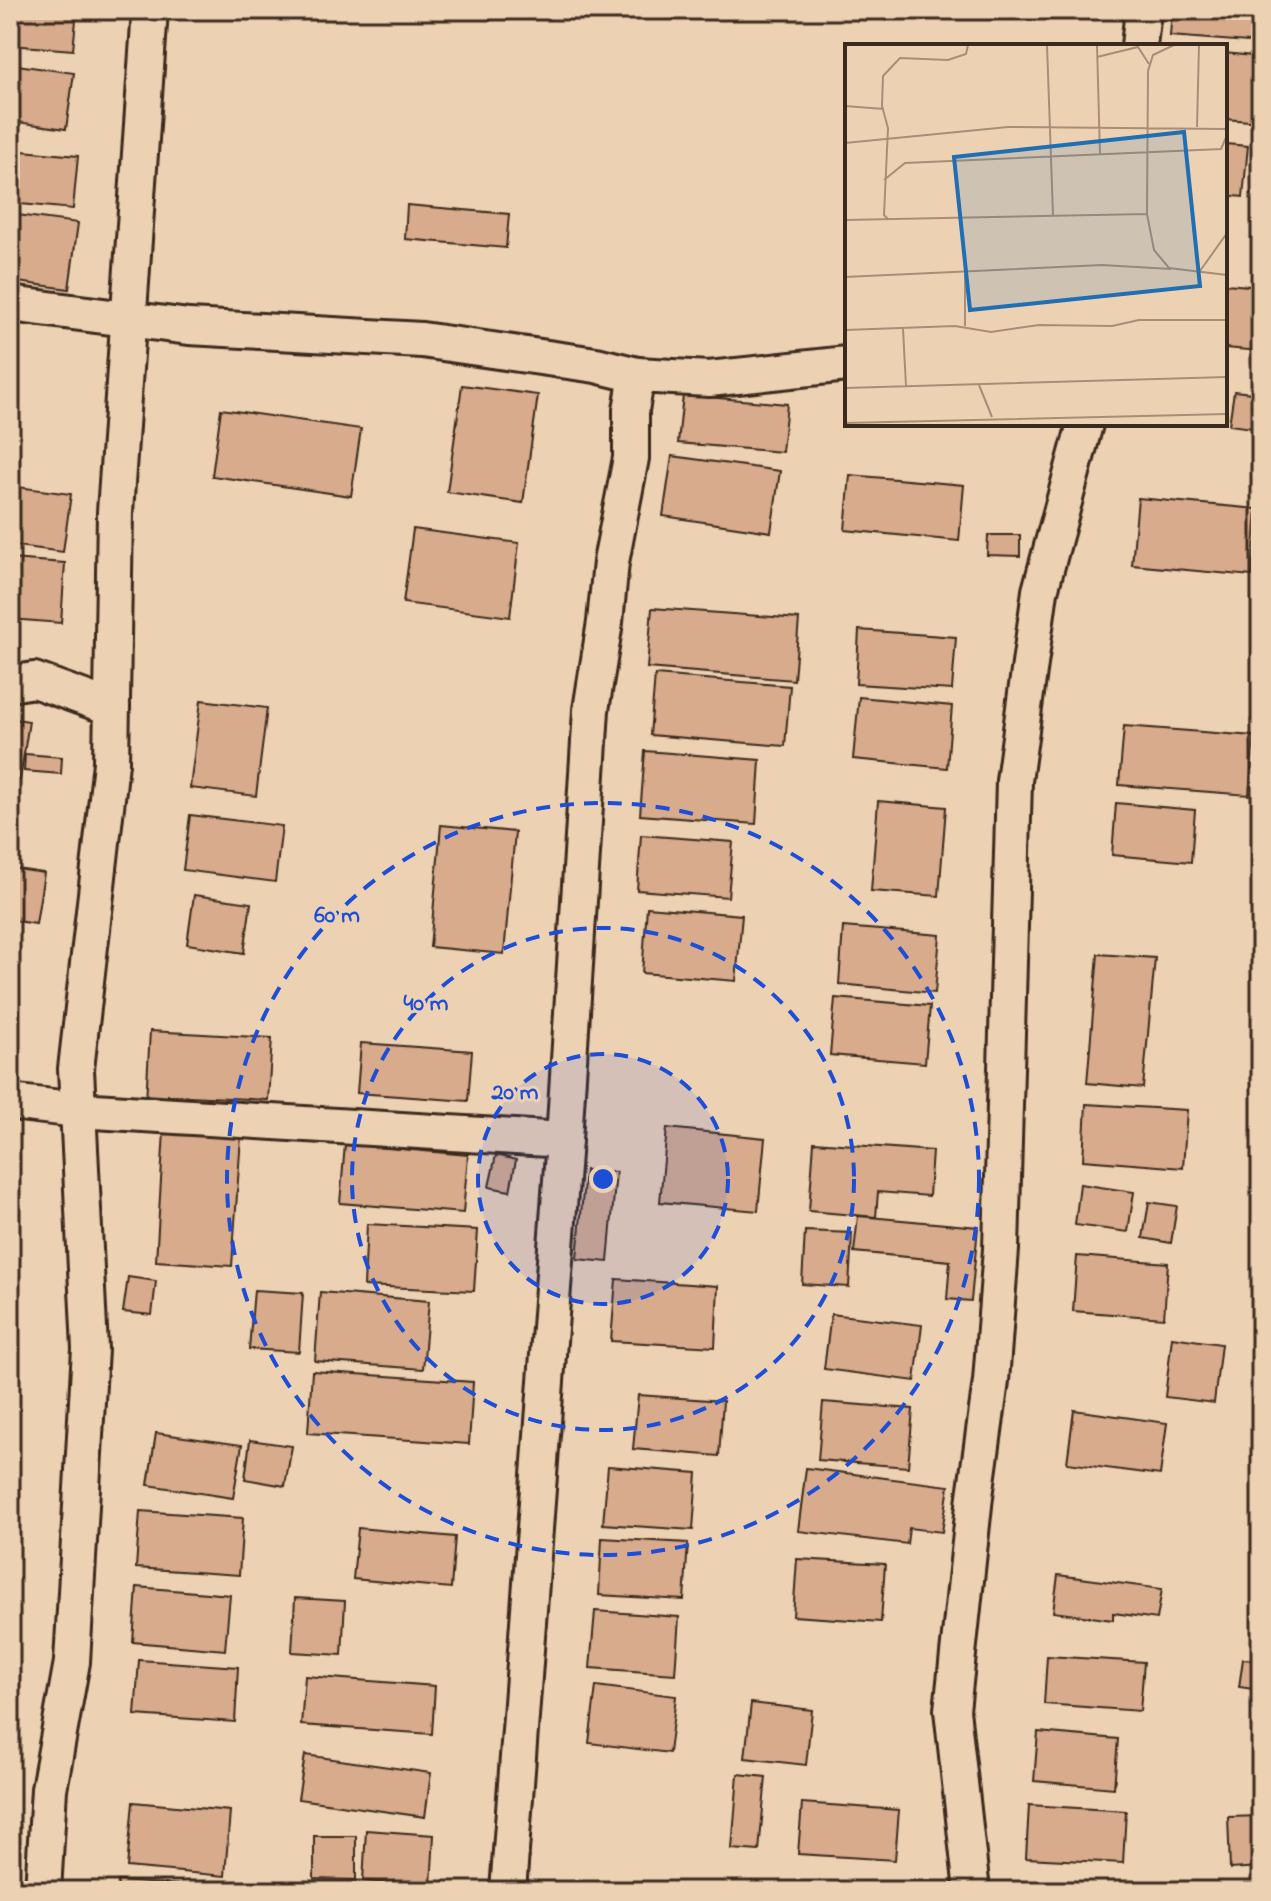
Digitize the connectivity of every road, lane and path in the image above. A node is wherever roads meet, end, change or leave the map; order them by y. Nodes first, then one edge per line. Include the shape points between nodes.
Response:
1 (150, 10) edge
2 (1143, 10) edge
3 (1139, 44) edge
4 (10, 304) edge
5 (130, 319) junction
6 (845, 364) edge
7 (637, 375) junction
8 (1084, 426) edge
9 (10, 684) edge
10 (112, 708) junction
11 (10, 1102) edge
12 (78, 1110) junction
13 (564, 1140) junction
14 (43, 1891) edge
15 (508, 1891) edge
16 (972, 1891) edge

1 - 5 street
2 - 3 street
4 - 5 street
5 - 7 street via 422,340
5 - 10 street via 115,512
6 - 7 street via 709,379
7 - 13 street via 631,458 591,710
8 - 16 street via 1040,591 1014,781 1001,1249 991,1381 952,1710
9 - 10 street via 34,680
10 - 12 street via 111,763 76,1069
11 - 12 street
12 - 13 street
12 - 14 street via 90,1349 72,1662 49,1789
13 - 15 street

